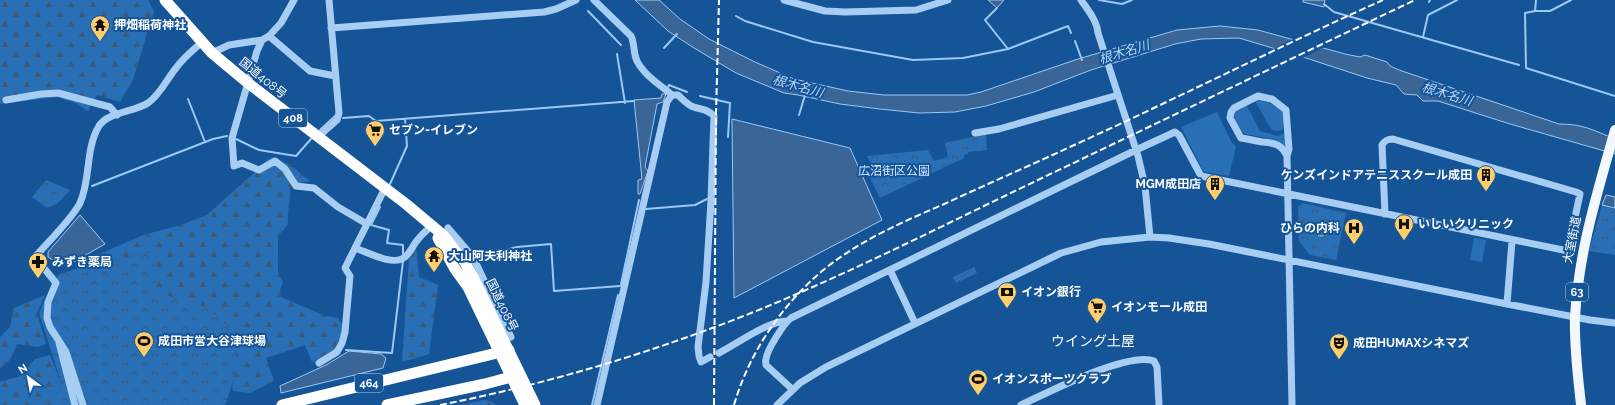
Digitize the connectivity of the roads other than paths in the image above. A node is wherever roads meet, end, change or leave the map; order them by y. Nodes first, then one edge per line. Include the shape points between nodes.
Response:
1 (165, 0) edge
2 (294, 0) edge
3 (329, 0) edge
4 (576, 0) edge
5 (594, 0) edge
6 (784, 0) edge
7 (948, 0) edge
8 (1081, 0) edge
9 (331, 28) junction
10 (269, 36) junction
11 (262, 40) junction
12 (202, 42) junction
13 (212, 53) junction
14 (335, 76) junction
15 (248, 83) junction
16 (668, 92) junction
17 (1117, 92) junction
18 (6, 100) dead end
19 (116, 115) junction
20 (1615, 130) edge
21 (975, 133) dead end
22 (318, 137) junction
23 (1136, 150) junction
24 (1287, 156) junction
25 (385, 188) junction
26 (1288, 194) junction
27 (1385, 214) junction
28 (367, 224) junction
29 (431, 226) junction
30 (448, 228) dead end
31 (1150, 238) junction
32 (1512, 241) junction
33 (355, 248) junction
34 (1290, 260) junction
35 (890, 270) junction
36 (1507, 304) junction
37 (1575, 318) junction
38 (787, 322) junction
39 (915, 323) junction
40 (1615, 323) edge
41 (58, 337) junction
42 (511, 337) dead end
43 (504, 351) junction
44 (719, 353) dead end
45 (710, 357) dead end
46 (319, 364) dead end
47 (516, 376) junction
48 (792, 389) junction
49 (75, 405) edge
50 (83, 405) edge
51 (282, 405) edge
52 (387, 405) edge
53 (525, 405) edge
54 (535, 405) edge
55 (597, 405) edge
56 (777, 405) edge
57 (1022, 405) edge
58 (1159, 405) edge
59 (1292, 405) edge
60 (1581, 405) edge

1 - 12 highway, 国道408号 / 408
2 - 10 street via 289,12
3 - 9 street
4 - 9 street via 544,12
5 - 16 street via 631,36 637,60 647,74
6 - 7 street via 825,11 845,12 916,10
8 - 17 street via 1098,28
9 - 14 street
10 - 11 street
10 - 14 street via 310,71
11 - 13 street via 225,46
11 - 15 street
12 - 13 highway, 国道408号 / 408
12 - 19 street via 177,66 155,98 137,109
13 - 15 highway, 国道408号 / 408
14 - 22 street via 339,113 337,120
15 - 22 highway, 国道408号 / 408
15 - 28 street via 232,138 234,166 242,163 259,170 275,161 285,169 296,186 314,188 338,207
16 - 45 street via 678,95 690,105 709,111 715,119 706,282 698,348 702,362
16 - 55 street
17 - 21 street via 999,129
17 - 23 street
18 - 19 street via 58,93 110,107
19 - 41 street via 101,123 98,128 80,204 35,257 56,283 48,302 47,318
20 - 37 main road, 大室街道 / 63 via 1590,214 1579,272
22 - 25 highway, 国道408号 / 408
23 - 26 street via 1175,132 1201,176
23 - 31 street via 1145,186
23 - 35 street
24 - 24 street via 1285,151 1272,142 1241,138 1230,118 1230,112 1258,96 1272,99 1286,110 1289,150
24 - 26 street
25 - 28 street
25 - 29 highway, 国道408号 / 408
26 - 27 street
26 - 34 street
27 - 32 street
27 - 32 street via 1382,146 1388,139 1393,138 1580,194 1568,251
28 - 33 street
29 - 33 street via 416,240 403,259 386,260
29 - 43 highway, 国道408号
30 - 42 street via 473,257
31 - 34 street via 1209,244
31 - 39 street via 1101,242 1061,253
32 - 36 street
33 - 46 street via 345,268 350,276 342,343 337,352
34 - 36 street
34 - 59 street
35 - 38 street
35 - 39 street
36 - 37 street
37 - 40 street
37 - 60 main road, 大室街道 / 63
38 - 44 street via 782,321 764,328
38 - 48 street via 766,359 766,365
39 - 48 street via 811,375
41 - 49 street
41 - 50 street via 66,352
43 - 47 highway, 国道408号
43 - 51 highway, 464
47 - 52 highway
47 - 53 highway, 国道408号
47 - 54 highway, 国道408号
48 - 56 street
57 - 58 street via 1102,369 1148,360 1154,361 1158,367

